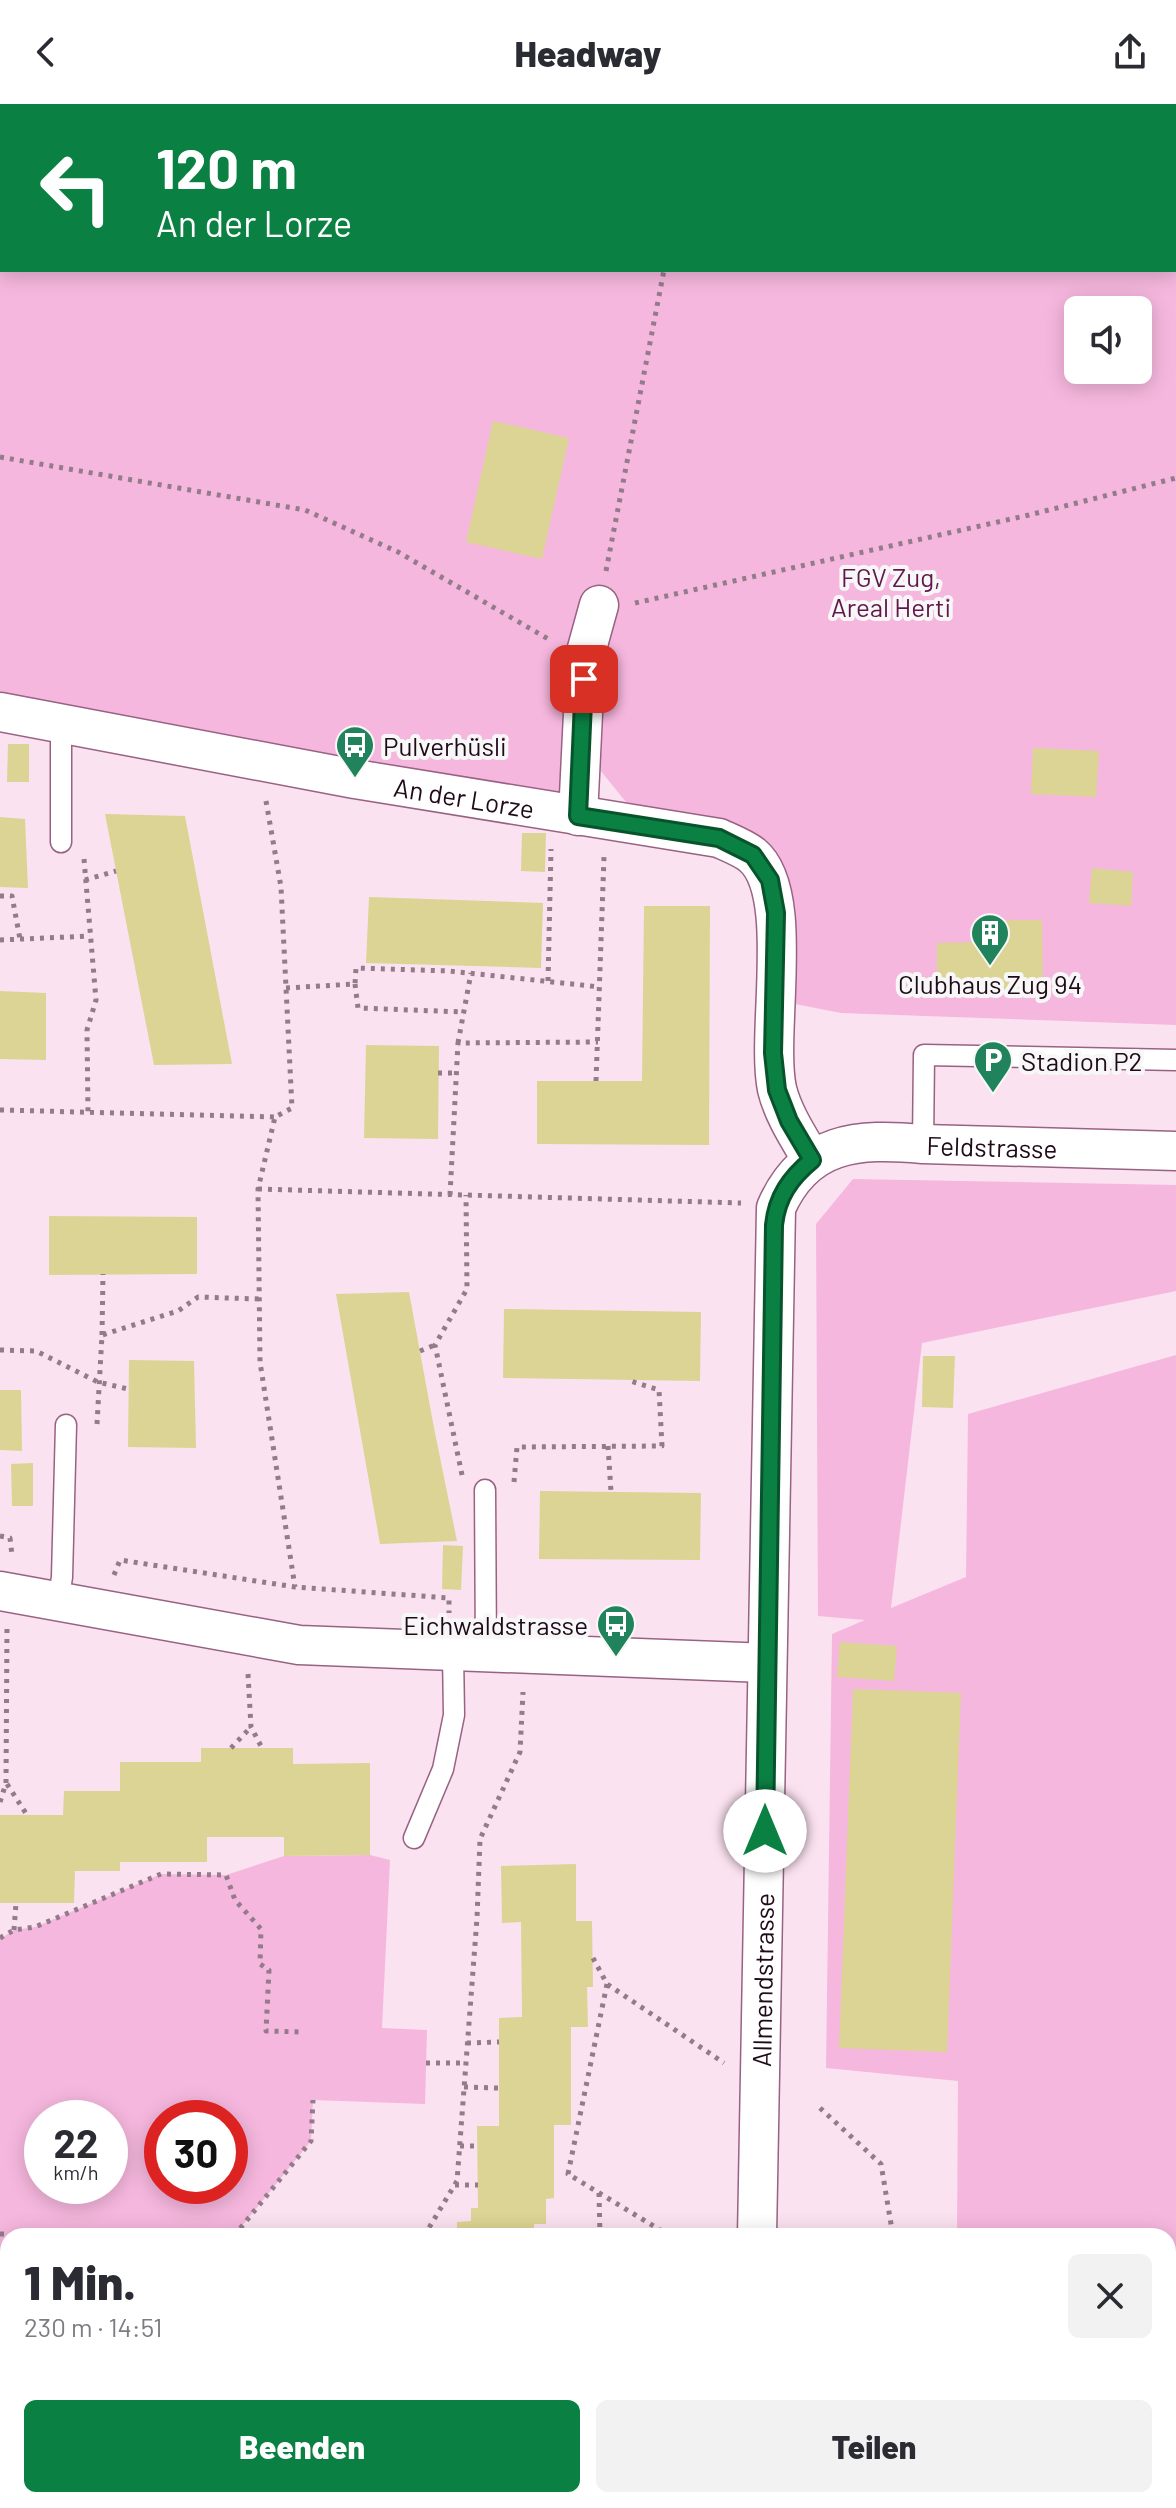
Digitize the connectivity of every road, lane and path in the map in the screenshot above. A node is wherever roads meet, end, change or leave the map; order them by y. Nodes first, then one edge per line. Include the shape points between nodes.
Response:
1 (664, 272) edge
2 (0, 457) edge
3 (1176, 478) edge
4 (599, 605) junction
5 (586, 652) junction
6 (0, 712) edge
7 (61, 723) junction
8 (258, 759) junction
9 (578, 816) junction
10 (61, 842) dead end
11 (83, 855) dead end
12 (116, 871) dead end
13 (85, 880) junction
14 (0, 896) edge
15 (90, 936) junction
16 (20, 939) junction
17 (0, 940) edge
18 (471, 973) junction
19 (548, 981) junction
20 (355, 984) junction
21 (600, 987) junction
22 (286, 988) junction
23 (464, 1012) junction
24 (598, 1042) junction
25 (458, 1043) junction
26 (1176, 1060) edge
27 (438, 1073) dead end
28 (456, 1073) junction
29 (596, 1081) dead end
30 (0, 1110) edge
31 (88, 1112) junction
32 (275, 1117) junction
33 (923, 1144) junction
34 (1176, 1151) edge
35 (812, 1160) junction
36 (258, 1189) junction
37 (450, 1195) junction
38 (466, 1195) junction
39 (776, 1208) junction
40 (103, 1274) dead end
41 (259, 1299) junction
42 (102, 1335) junction
43 (435, 1345) junction
44 (0, 1350) edge
45 (420, 1351) dead end
46 (627, 1380) dead end
47 (98, 1382) junction
48 (128, 1389) dead end
49 (66, 1425) dead end
50 (97, 1426) dead end
51 (608, 1446) junction
52 (463, 1479) dead end
53 (485, 1490) dead end
54 (611, 1492) dead end
55 (513, 1494) dead end
56 (0, 1536) edge
57 (295, 1587) junction
58 (60, 1590) junction
59 (3, 1609) edge
60 (449, 1614) dead end
61 (470, 1653) junction
62 (767, 1663) junction
63 (248, 1667) dead end
64 (524, 1678) dead end
65 (251, 1727) junction
66 (231, 1748) dead end
67 (262, 1748) dead end
68 (6, 1783) junction
69 (0, 1802) edge
70 (27, 1815) dead end
71 (414, 1838) dead end
72 (16, 1903) dead end
73 (14, 1930) junction
74 (0, 1938) edge
75 (593, 1958) dead end
76 (607, 1984) junction
77 (302, 2032) dead end
78 (499, 2042) dead end
79 (467, 2043) junction
80 (426, 2063) dead end
81 (466, 2063) junction
82 (725, 2064) dead end
83 (464, 2087) junction
84 (498, 2088) dead end
85 (313, 2100) dead end
86 (820, 2108) dead end
87 (460, 2146) junction
88 (478, 2146) dead end
89 (455, 2185) junction
90 (478, 2185) dead end
91 (599, 2193) junction
92 (240, 2228) edge
93 (429, 2228) edge
94 (600, 2228) edge
95 (657, 2228) edge
96 (757, 2228) edge
97 (892, 2228) edge

1 - 4 path
2 - 5 path via 305,510 398,552 552,642
3 - 4 path via 693,590
4 - 5 street
5 - 9 street
6 - 7 street, An der Lorze
7 - 8 street, An der Lorze
7 - 10 lane
8 - 9 street, An der Lorze
8 - 22 path via 281,887
9 - 19 path
9 - 21 path
9 - 35 street, An der Lorze via 719,838 753,855 770,880 776,913 777,1090
11 - 13 path
12 - 13 path
13 - 15 path
14 - 16 path via 12,896
15 - 16 path
15 - 31 path via 96,1000 87,1030
16 - 17 path
18 - 19 path
18 - 20 path via 449,968 356,968
18 - 23 path
19 - 21 path
20 - 22 path
20 - 23 path via 358,1008
21 - 24 path
22 - 32 path via 292,1108
23 - 25 path
24 - 25 path
24 - 29 path
25 - 28 path
26 - 33 lane via 924,1055
27 - 28 path
28 - 37 path
30 - 31 path
31 - 32 path
32 - 36 path
33 - 34 street, Feldstrasse
33 - 35 street, Feldstrasse via 854,1143
35 - 39 street via 790,1181
36 - 37 path
36 - 41 path
37 - 38 path
38 - 39 path
38 - 43 path via 467,1289
39 - 62 street, Allmendstrasse
40 - 42 path
41 - 42 path via 198,1297 178,1311
41 - 57 path via 260,1362
42 - 47 path
43 - 45 path
43 - 52 path
44 - 47 path via 36,1351
46 - 51 path via 659,1390 662,1446
47 - 48 path
47 - 50 path
49 - 58 lane
51 - 54 path
51 - 55 path via 517,1447
53 - 61 lane
56 - 58 path via 10,1538 14,1566
57 - 58 path via 120,1560 110,1584
57 - 60 path via 449,1598
58 - 59 street
58 - 61 street via 299,1645
59 - 68 path
61 - 62 street
61 - 71 lane via 443,1769
62 - 96 street, Allmendstrasse
63 - 65 path
64 - 79 path via 520,1752 480,1839
65 - 66 path
65 - 67 path
68 - 69 path
68 - 70 path
72 - 73 path
73 - 74 path
73 - 77 path via 35,1927 161,1874 226,1875 235,1900 261,1929 260,1964 269,1970 266,2031
75 - 76 path
76 - 82 path
76 - 91 path via 568,2174
78 - 79 path
79 - 81 path
80 - 81 path
81 - 83 path
83 - 84 path
83 - 87 path
85 - 92 path via 311,2141
86 - 97 path via 881,2164
87 - 88 path
87 - 89 path
89 - 90 path
89 - 93 path
91 - 94 path
91 - 95 path

